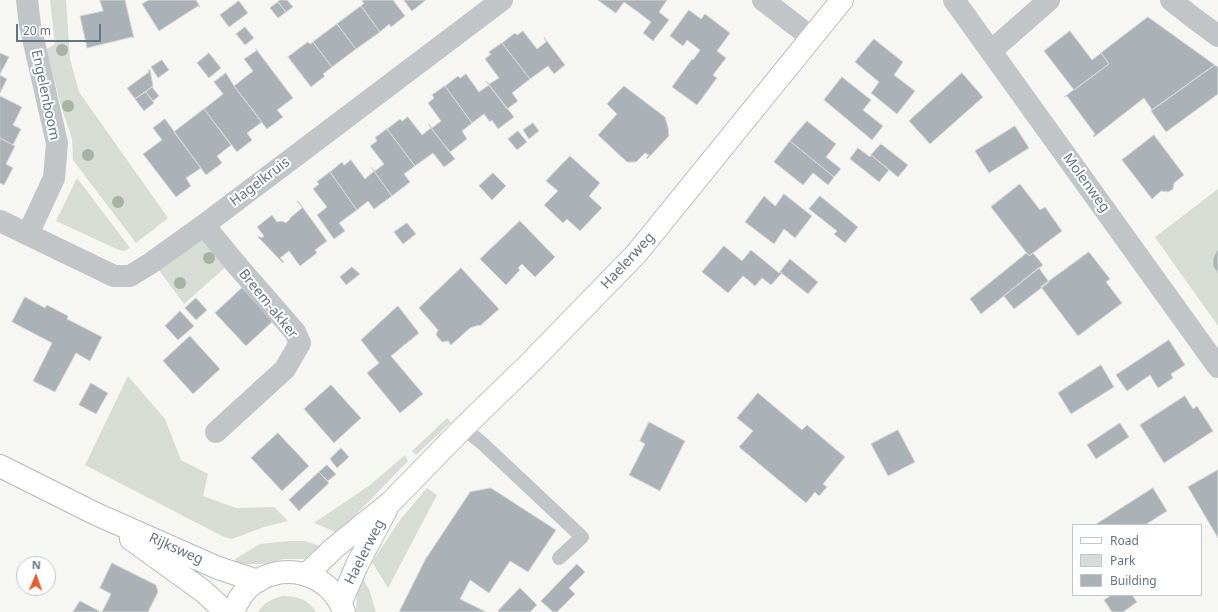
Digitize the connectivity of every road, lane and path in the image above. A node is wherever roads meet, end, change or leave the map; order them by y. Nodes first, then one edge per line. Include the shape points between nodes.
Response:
1 (28, 0) edge
2 (502, 0) edge
3 (763, 0) edge
4 (842, 0) edge
5 (954, 0) edge
6 (1049, 0) edge
7 (1171, 0) edge
8 (1218, 36) edge
9 (812, 38) junction
10 (991, 51) junction
11 (0, 221) edge
12 (204, 225) junction
13 (28, 234) junction
14 (1218, 367) edge
15 (463, 428) junction
16 (216, 432) dead end
17 (0, 466) edge
18 (391, 502) junction
19 (96, 514) junction
20 (559, 558) dead end
21 (307, 574) junction
22 (258, 581) junction
23 (342, 607) edge
24 (226, 612) edge
25 (233, 612) edge

1 - 13 street, Engelenboom via 30,25 57,143 54,178
2 - 12 street, Hagelkruis
3 - 9 street
4 - 9 street, Haelerweg
5 - 10 street, Molenweg
6 - 10 street
7 - 8 street
9 - 15 street, Haelerweg via 636,254
10 - 14 street, Molenweg
11 - 13 street, Hagelkruis
12 - 13 street, Hagelkruis via 130,276 114,276
12 - 16 street, Breem-akker via 295,332 300,343 285,369
15 - 18 street, Haelerweg
15 - 20 lane via 582,537
17 - 19 street, Rijksweg
18 - 21 street, Haelerweg via 334,548
18 - 23 street, Haelerweg via 357,565
19 - 22 street, Rijksweg via 218,568
19 - 24 street, Rijksweg via 203,591
21 - 22 street via 280,572
21 - 23 street via 326,585
22 - 25 street via 247,588

